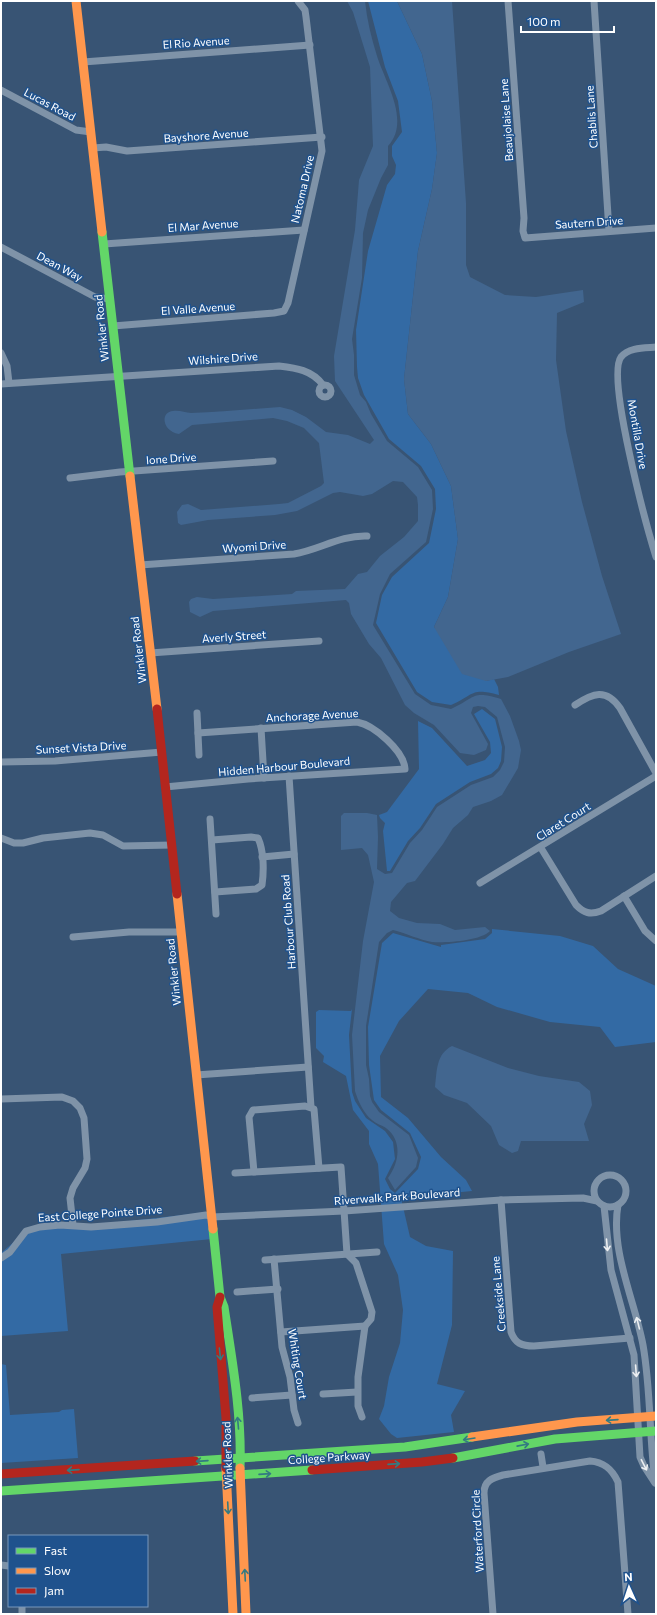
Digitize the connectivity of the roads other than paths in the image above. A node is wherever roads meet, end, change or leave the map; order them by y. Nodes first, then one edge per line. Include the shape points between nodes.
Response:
1 (76, 1) edge
2 (298, 1) edge
3 (508, 1) edge
4 (594, 1) edge
5 (310, 45) junction
6 (83, 62) junction
7 (1, 90) edge
8 (91, 132) junction
9 (322, 137) junction
10 (93, 148) junction
11 (656, 228) edge
12 (304, 230) junction
13 (609, 232) junction
14 (525, 238) joint
15 (104, 244) junction
16 (1, 247) edge
17 (110, 299) junction
18 (284, 311) joint
19 (113, 326) junction
20 (656, 347) edge
21 (1, 353) edge
22 (119, 377) junction
23 (5, 383) edge
24 (322, 385) dead end
25 (273, 461) dead end
26 (130, 472) junction
27 (70, 478) dead end
28 (367, 536) dead end
29 (656, 557) edge
30 (140, 565) junction
31 (319, 641) dead end
32 (150, 653) junction
33 (576, 705) dead end
34 (197, 713) dead end
35 (261, 728) junction
36 (198, 732) junction
37 (162, 752) junction
38 (199, 755) dead end
39 (1, 762) edge
40 (405, 768) joint
41 (656, 775) edge
42 (289, 776) junction
43 (264, 778) junction
44 (166, 786) junction
45 (210, 819) dead end
46 (1, 838) edge
47 (212, 840) junction
48 (172, 845) junction
49 (541, 848) junction
50 (294, 854) junction
51 (262, 857) junction
52 (656, 876) edge
53 (480, 883) dead end
54 (215, 892) junction
55 (624, 896) junction
56 (216, 914) dead end
57 (181, 932) junction
58 (73, 937) dead end
59 (656, 941) edge
60 (308, 1067) junction
61 (196, 1075) junction
62 (1, 1099) edge
63 (311, 1107) junction
64 (319, 1168) junction
65 (254, 1172) junction
66 (235, 1173) dead end
67 (594, 1191) junction
68 (583, 1198) junction
69 (501, 1200) junction
70 (597, 1201) junction
71 (618, 1205) junction
72 (604, 1206) junction
73 (344, 1211) junction
74 (212, 1217) junction
75 (73, 1225) junction
76 (377, 1252) dead end
77 (347, 1254) junction
78 (1, 1258) edge
79 (274, 1259) junction
80 (265, 1260) dead end
81 (278, 1289) junction
82 (237, 1292) dead end
83 (220, 1297) junction
84 (365, 1326) junction
85 (281, 1332) junction
86 (630, 1338) junction
87 (357, 1392) junction
88 (323, 1394) dead end
89 (292, 1395) junction
90 (252, 1398) dead end
91 (362, 1417) dead end
92 (653, 1417) edge
93 (639, 1418) junction
94 (298, 1423) dead end
95 (654, 1431) edge
96 (639, 1432) junction
97 (541, 1454) dead end
98 (241, 1458) junction
99 (227, 1459) junction
100 (544, 1467) junction
101 (98, 1468) junction
102 (1, 1474) edge
103 (240, 1475) junction
104 (226, 1476) junction
105 (99, 1484) junction
106 (1, 1491) edge
107 (233, 1614) edge
108 (246, 1614) edge
109 (493, 1614) edge
110 (628, 1614) edge

1 - 6 street, Winkler Road
2 - 5 street, Natoma Drive via 305,10
3 - 14 street, Beaujolaise Lane
4 - 13 street, Chablis Lane
5 - 6 street, El Rio Avenue
5 - 9 street, Natoma Drive
6 - 8 street, Winkler Road
7 - 8 street, Lucas Road via 76,130
8 - 10 street, Winkler Road
9 - 10 street, Bayshore Avenue via 127,151 106,147
9 - 12 street, Natoma Drive via 321,158
10 - 15 street, Winkler Road
11 - 13 street, Sautern Drive
12 - 15 street, El Mar Avenue
12 - 18 street, Natoma Drive via 288,304
13 - 14 street, Sautern Drive
15 - 17 street, Winkler Road
16 - 17 street, Dean Way via 95,297
17 - 19 street, Winkler Road
18 - 19 street, El Valle Avenue
19 - 22 street, Winkler Road
20 - 29 street, Montilla Drive via 627,352 620,360 618,377 628,443
21 - 23 street via 7,366
22 - 23 street, Wilshire Drive
22 - 24 street, Wilshire Drive via 279,366 305,371 318,379
22 - 26 street, Winkler Road
25 - 26 street, Ione Drive
26 - 27 street, Ione Drive
26 - 30 street, Winkler Road
28 - 30 street, Wyomi Drive via 343,537 309,551 294,554
30 - 32 street, Winkler Road
31 - 32 street, Averly Street
32 - 37 street, Winkler Road
33 - 41 street via 595,694 605,695 614,700
34 - 36 street
35 - 36 street, Anchorage Avenue
35 - 40 street, Anchorage Avenue via 351,722 364,724 398,751
35 - 43 street
36 - 38 street
37 - 39 street, Sunset Vista Drive via 56,761
37 - 44 street, Winkler Road
40 - 42 street, Hidden Harbour Boulevard
41 - 49 street, Claret Court
42 - 43 street, Hidden Harbour Boulevard
42 - 50 street, Harbour Club Road
43 - 44 street, Hidden Harbour Boulevard
44 - 48 street, Winkler Road
45 - 47 street
46 - 48 street via 23,843 42,838 90,833 103,835 123,846
47 - 51 street via 258,838
47 - 54 street
48 - 57 street, Winkler Road
49 - 53 street, Claret Court
49 - 55 street via 581,911 594,914
50 - 51 street
50 - 60 street, Harbour Club Road
51 - 54 street via 262,885 256,889
52 - 55 street
54 - 56 street
55 - 59 street via 645,931
57 - 58 street via 129,932
57 - 61 street, Winkler Road
60 - 61 street
60 - 63 street, Harbour Club Road
61 - 74 street, Winkler Road
62 - 75 street via 62,1096 80,1108 84,1118 87,1159 70,1198
63 - 64 street, Harbour Club Road via 314,1109
63 - 65 street via 250,1112
64 - 65 street
64 - 73 street via 341,1167
65 - 66 street
67 - 68 street
67 - 70 street
67 - 71 street via 596,1184 603,1177 610,1175 619,1178 625,1186 626,1194
68 - 69 street, Riverwalk Park Boulevard
68 - 70 street, Riverwalk Park Boulevard
69 - 73 street, Riverwalk Park Boulevard
69 - 86 street, Creekside Lane via 511,1332 518,1344 534,1346
70 - 72 street
71 - 72 street
92 -> 71 street via 643,1343 621,1258
72 -> 86 street via 611,1270
73 - 74 street, Riverwalk Park Boulevard
73 - 77 street
74 - 75 street, East College Pointe Drive via 91,1227
74 - 83 street, Winkler Road
75 - 78 street, East College Pointe Drive via 40,1227 26,1231 10,1252
76 - 77 street
77 - 79 street
77 - 84 street via 356,1263 371,1305 371,1319
79 - 80 street
79 - 81 street, Whiting Court
81 - 82 street
81 - 85 street, Whiting Court
98 -> 83 street, Winkler Road via 231,1358 224,1307
83 -> 99 street, Winkler Road via 217,1306
84 - 85 street
84 - 87 street
85 - 89 street, Whiting Court
86 -> 93 street via 635,1362
87 - 88 street
87 - 91 street
89 - 90 street
89 - 94 street, Whiting Court
92 - 93 street, College Parkway
92 - 95 street
93 - 96 street
93 -> 98 street, College Parkway via 577,1422 431,1445
95 - 96 street, College Parkway
96 -> 95 street via 640,1457 655,1482
103 -> 96 street, College Parkway via 422,1462 555,1439
97 - 100 street
98 - 99 street, College Parkway
98 - 103 street, Winkler Road
99 -> 101 street, College Parkway
99 - 104 street, Winkler Road
100 - 109 street, Waterford Circle via 496,1477 489,1480 484,1487
100 - 110 street, Waterford Circle via 597,1462 615,1475 619,1489
101 -> 102 street, College Parkway
101 - 105 street
103 - 104 street, College Parkway
108 -> 103 street, Winkler Road
104 - 105 street, College Parkway
104 -> 107 street, Winkler Road
105 - 106 street, College Parkway

